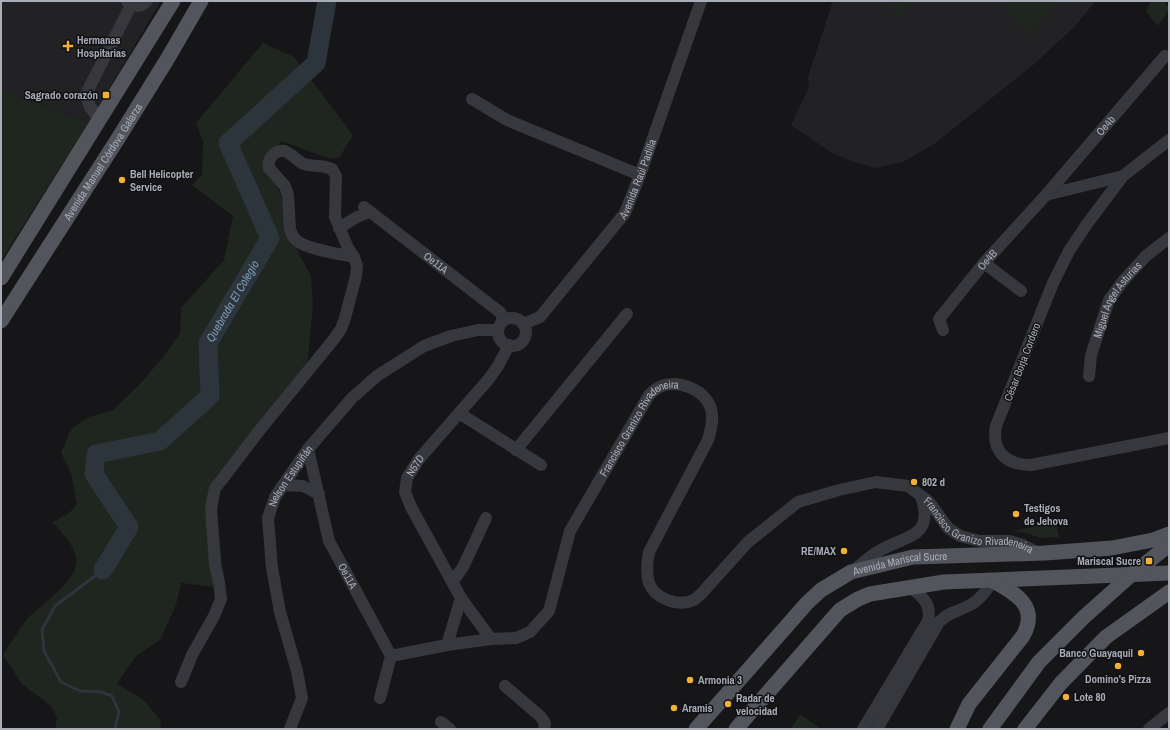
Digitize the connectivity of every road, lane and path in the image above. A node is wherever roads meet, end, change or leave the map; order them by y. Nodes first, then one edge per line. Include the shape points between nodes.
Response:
1 (146, 1) edge
2 (173, 1) edge
3 (201, 1) edge
4 (701, 1) edge
5 (129, 3) edge
6 (1165, 56) dead end
7 (472, 99) dead end
8 (100, 120) junction
9 (119, 137) junction
10 (1169, 140) edge
11 (640, 175) junction
12 (1123, 176) junction
13 (1046, 194) junction
14 (335, 207) junction
15 (356, 217) junction
16 (339, 228) junction
17 (1169, 238) edge
18 (354, 257) junction
19 (984, 263) junction
20 (1, 278) edge
21 (1021, 291) dead end
22 (627, 314) dead end
23 (1, 322) edge
24 (523, 324) junction
25 (501, 325) junction
26 (943, 330) dead end
27 (509, 345) junction
28 (1089, 376) dead end
29 (459, 413) junction
30 (1169, 438) edge
31 (308, 449) junction
32 (516, 450) junction
33 (541, 465) dead end
34 (283, 485) junction
35 (318, 494) junction
36 (921, 496) junction
37 (486, 518) dead end
38 (1169, 534) edge
39 (1169, 545) edge
40 (1038, 553) junction
41 (851, 572) junction
42 (1169, 573) edge
43 (1131, 575) junction
44 (453, 581) junction
45 (993, 581) junction
46 (910, 587) junction
47 (1169, 592) edge
48 (461, 598) junction
49 (492, 639) junction
50 (447, 645) junction
51 (915, 652) junction
52 (391, 656) junction
53 (181, 682) dead end
54 (505, 686) dead end
55 (380, 698) dead end
56 (887, 700) junction
57 (1169, 713) edge
58 (294, 727) edge
59 (544, 729) edge
60 (696, 729) edge
61 (736, 729) edge
62 (863, 729) edge
63 (877, 729) edge
64 (957, 729) edge
65 (990, 729) edge
66 (1025, 729) edge
67 (1150, 729) edge

1 - 5 street via 136,6
2 - 8 main road
3 - 9 main road, Avenida Manuel Córdova Galarza
4 - 11 street, Avenida Raúl Padilla
5 - 8 street via 86,94 90,107
6 - 13 street, Oe4b
7 - 11 street via 507,120
8 - 9 main road
8 - 20 main road
9 - 23 main road, Avenida Manuel Córdova Galarza
10 - 12 street, César Borja Cordero
11 - 24 street, Avenida Raúl Padilla via 625,213 540,317
12 - 13 street
12 - 30 street, César Borja Cordero via 1069,251 1053,283 996,426 995,439 1004,457 1015,464 1031,465
13 - 19 street, Oe4B
14 - 15 street
14 - 16 street
14 - 18 street via 336,176 332,168 302,164 284,150 271,156 269,168 285,186 288,195 290,229 295,240 305,246
15 - 16 street
15 - 25 street, Oe11A via 367,210 501,313
16 - 18 street
17 - 28 street, Miguel Angel Asturias via 1146,256 1109,300 1091,355
18 - 53 street via 356,276 341,329 215,488 211,519 221,599
19 - 21 street
19 - 26 street, Oe4B via 939,319
22 - 32 street
24 - 25 street via 514,318 508,318
24 - 27 street via 523,339 520,343
25 - 27 street via 498,335 504,344
25 - 31 street, Nelson Estupiñán via 451,336 424,346 403,358 352,398
27 - 29 street, N57D via 488,380
29 - 32 street
29 - 44 street, N57D via 419,459 407,478 405,492
31 - 34 street, Nelson Estupiñán
31 - 35 street, Oe11A
32 - 33 street
34 - 35 street via 303,486
34 - 58 street, Nelson Estupiñán via 268,518 272,568 280,612 302,698
35 - 52 street, Oe11A via 329,542
36 - 40 street, Francisco Granizo Rivadeneira via 933,507 948,528 960,536 980,541 1009,541
36 - 41 street, Francisco Granizo Rivadeneira via 925,520 919,530 909,538 879,551
36 - 49 street, Francisco Granizo Rivadeneira via 908,486 876,482 798,502 748,542 694,600 682,603 670,601 655,593 649,582 649,552 708,440 712,425 711,409 705,397 698,391 672,385 659,387 649,394 570,531 548,611 530,632 516,638
37 - 44 street via 466,561
38 - 40 main road, Avenida Mariscal Sucre via 1153,540 1112,548
39 - 43 main road
40 - 41 main road, Avenida Mariscal Sucre via 913,557
41 - 60 main road, Avenida Mariscal Sucre via 821,590 807,603
42 - 43 main road, Avenida Mariscal Sucre
43 - 45 main road, Avenida Mariscal Sucre
43 - 65 main road via 1039,662
44 - 48 street, N57D
45 - 46 main road, Avenida Mariscal Sucre via 944,582
45 - 51 street via 973,604 947,614
45 - 64 main road via 1010,590 1024,602 1028,612 1027,630 969,704
46 - 51 street via 925,601 929,611 928,621
46 - 61 main road, Avenida Mariscal Sucre via 870,594 840,610
47 - 66 main road via 1106,637 1061,683
48 - 49 street, N57D
48 - 50 street
49 - 50 street, Francisco Granizo Rivadeneira
50 - 52 street, Francisco Granizo Rivadeneira
51 - 56 street
52 - 55 street
54 - 59 street via 540,716 545,724
56 - 62 street
56 - 63 street
57 - 67 street

